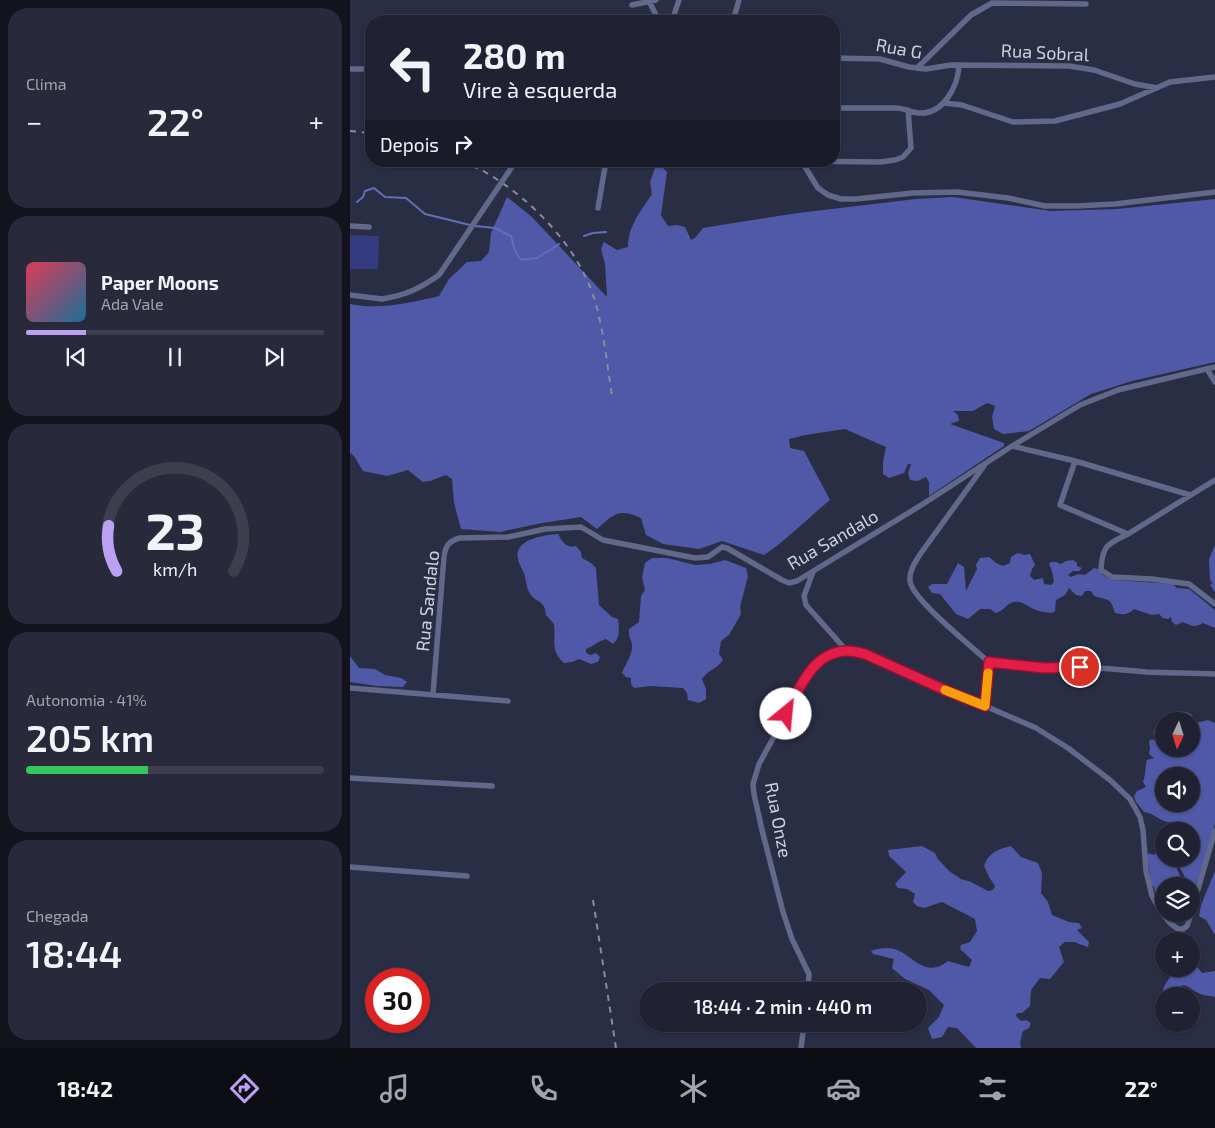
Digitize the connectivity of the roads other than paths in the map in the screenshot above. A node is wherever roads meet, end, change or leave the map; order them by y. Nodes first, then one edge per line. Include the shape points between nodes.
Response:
1 (679, 0) edge
2 (739, 0) edge
3 (984, 0) edge
4 (652, 1) edge
5 (992, 3) junction
6 (1086, 4) dead end
7 (632, 5) dead end
8 (656, 15) edge
9 (674, 15) edge
10 (735, 15) edge
11 (840, 58) edge
12 (959, 66) junction
13 (917, 68) junction
14 (350, 69) edge
15 (365, 69) edge
16 (1215, 77) edge
17 (1157, 88) junction
18 (944, 103) junction
19 (840, 108) edge
20 (908, 110) junction
21 (840, 162) edge
22 (512, 167) edge
23 (605, 167) edge
24 (805, 167) edge
25 (1215, 192) edge
26 (598, 208) dead end
27 (350, 226) edge
28 (369, 227) dead end
29 (350, 295) edge
30 (1215, 367) edge
31 (1207, 369) junction
32 (1215, 382) edge
33 (1012, 446) junction
34 (1075, 461) junction
35 (987, 463) junction
36 (1215, 480) edge
37 (1190, 495) junction
38 (1128, 534) junction
39 (813, 572) junction
40 (1215, 604) edge
41 (846, 650) junction
42 (989, 662) junction
43 (1215, 674) edge
44 (350, 688) edge
45 (433, 694) junction
46 (508, 700) dead end
47 (985, 706) junction
48 (350, 778) edge
49 (492, 786) dead end
50 (1215, 830) edge
51 (350, 867) edge
52 (467, 876) dead end
53 (1200, 882) edge
54 (1155, 901) edge
55 (1170, 922) edge
56 (1188, 922) edge
57 (809, 982) edge
58 (803, 1032) edge
59 (801, 1048) edge

1 - 9 street
2 - 10 street
3 - 5 street
4 - 7 street
4 - 8 street
5 - 6 street
5 - 13 street via 971,15
11 - 13 street, Rua G via 880,59
12 - 13 street, Rua G
12 - 17 street, Rua Sobral via 1069,66
12 - 18 street via 958,78
14 - 15 street
16 - 17 street via 1170,82
17 - 18 street via 1120,104 1055,121 1013,122
18 - 20 street via 932,111 918,113
19 - 20 street
20 - 21 street via 911,148 903,157 880,162
22 - 29 street, bridge via 439,275 402,296 382,299
23 - 26 street
24 - 25 street via 818,188 841,199 957,192 1045,206 1077,206
27 - 28 street
30 - 31 street, Rua Sandalo
31 - 32 street
31 - 33 street, Rua Sandalo via 1096,397
33 - 34 street
33 - 35 street, Rua Sandalo
34 - 37 street
34 - 38 street via 1060,505
35 - 39 street, Rua Sandalo
35 - 42 street via 912,566 910,582 922,601
36 - 37 street
37 - 38 street
38 - 40 street via 1108,543 1101,570 1112,577 1152,578 1189,584
39 - 41 street via 804,596 806,605
39 - 45 street, Rua Sandalo via 789,583 728,548 722,547 708,557 695,558 602,540 581,527 545,528 508,537 460,538 447,545 444,556
41 - 47 street via 865,654
41 - 57 street, Rua Onze via 819,660 811,669 759,764 754,784 783,912 809,974
42 - 43 street via 1044,668
42 - 47 street
44 - 45 street
45 - 46 street
47 - 54 street via 1036,728 1068,748 1130,799 1140,817 1146,871
48 - 49 street
50 - 53 street
51 - 52 street
55 - 56 street via 1175,928 1183,929
58 - 59 street

